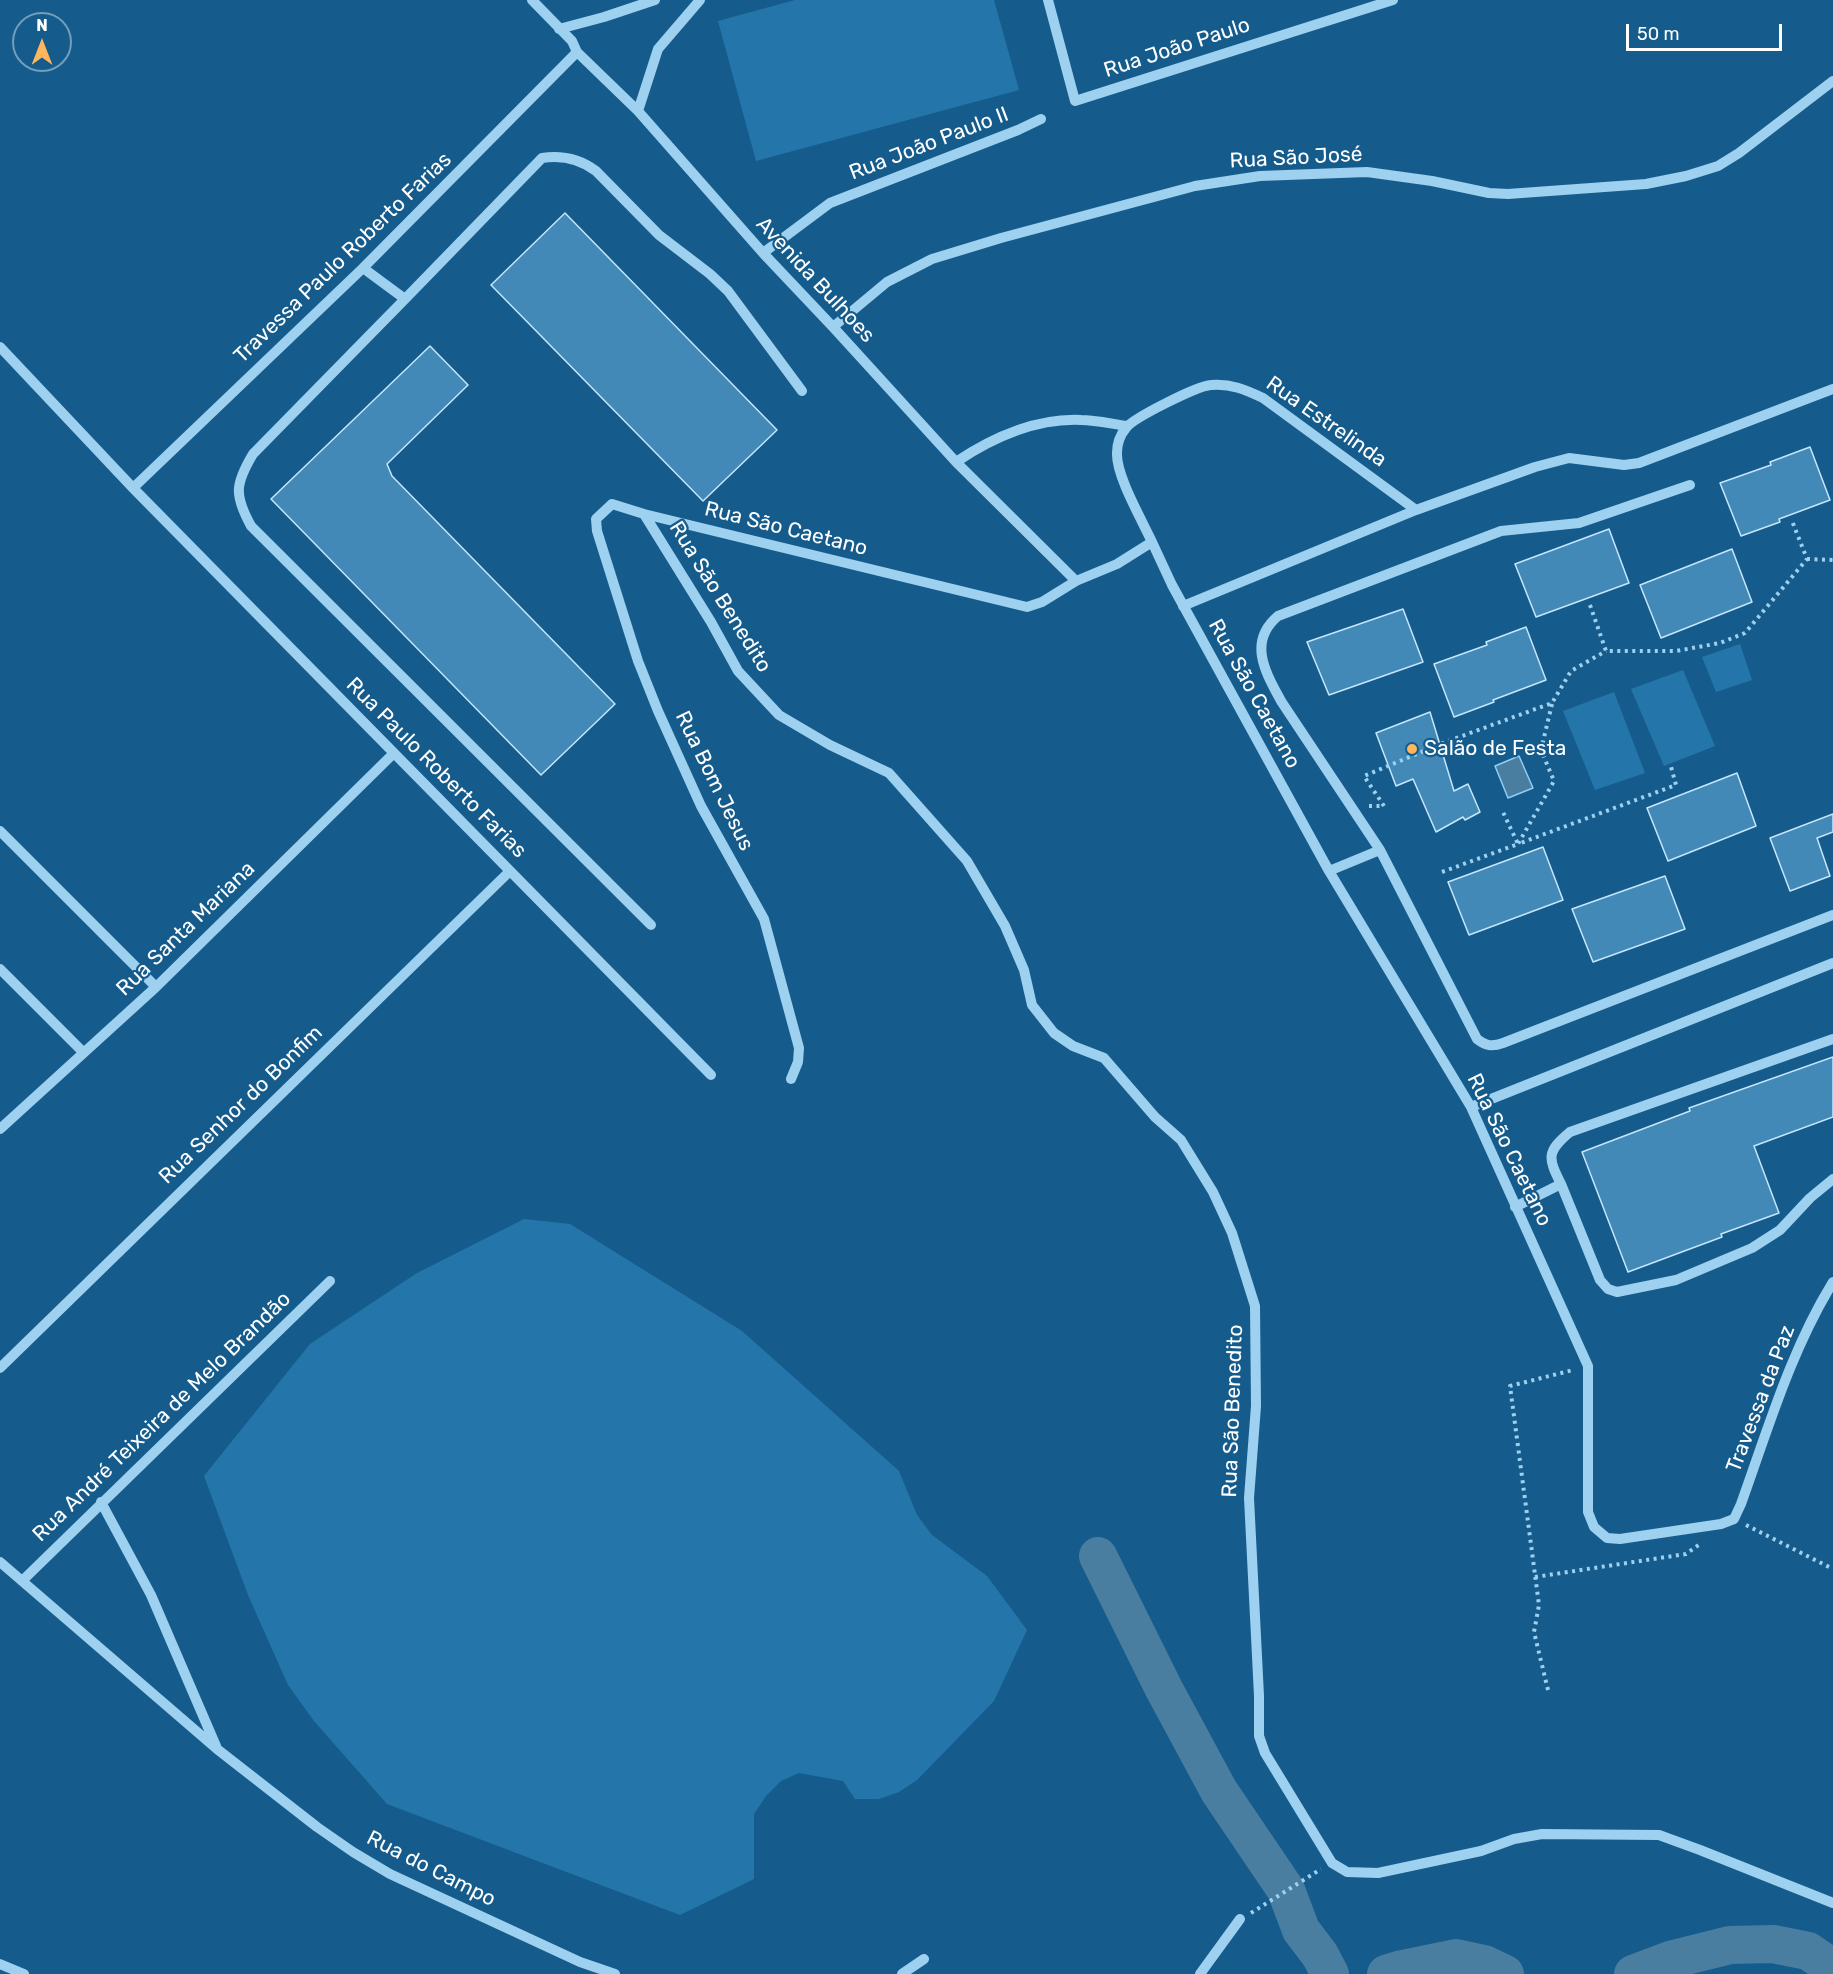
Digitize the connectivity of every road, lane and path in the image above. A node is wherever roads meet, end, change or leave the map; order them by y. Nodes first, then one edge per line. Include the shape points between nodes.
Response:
1 (532, 0) edge
2 (655, 0) edge
3 (700, 0) edge
4 (1048, 0) edge
5 (1393, 0) edge
6 (559, 28) junction
7 (577, 52) junction
8 (1833, 81) edge
9 (638, 111) junction
10 (1041, 119) dead end
11 (763, 253) junction
12 (363, 268) junction
13 (405, 299) junction
14 (833, 327) junction
15 (0, 347) edge
16 (1833, 388) edge
17 (802, 391) dead end
18 (1127, 426) junction
19 (956, 462) junction
20 (1690, 485) dead end
21 (133, 488) junction
22 (612, 504) joint
23 (1416, 510) junction
24 (644, 514) junction
25 (1792, 521) dead end
26 (1152, 542) junction
27 (1807, 560) junction
28 (1833, 560) edge
29 (1076, 581) junction
30 (1590, 605) dead end
31 (1183, 606) junction
32 (1606, 651) junction
33 (1552, 703) junction
34 (394, 753) junction
35 (1670, 763) dead end
36 (1352, 807) junction
37 (1502, 810) dead end
38 (0, 831) edge
39 (1518, 844) junction
40 (1380, 850) junction
41 (510, 871) junction
42 (1329, 871) junction
43 (1442, 872) dead end
44 (1833, 915) edge
45 (651, 925) dead end
46 (1833, 963) edge
47 (0, 969) edge
48 (156, 987) junction
49 (1833, 1039) edge
50 (83, 1052) junction
51 (711, 1075) dead end
52 (791, 1079) dead end
53 (1471, 1107) junction
54 (0, 1129) edge
55 (1833, 1179) edge
56 (1561, 1184) junction
57 (1515, 1207) junction
58 (330, 1281) dead end
59 (1833, 1282) edge
60 (1588, 1366) junction
61 (0, 1368) edge
62 (101, 1502) junction
63 (1734, 1519) junction
64 (1705, 1540) dead end
65 (0, 1562) edge
66 (1833, 1569) edge
67 (1535, 1577) junction
68 (22, 1581) junction
69 (1548, 1690) dead end
70 (217, 1749) junction
71 (1332, 1863) junction
72 (1833, 1903) edge
73 (1240, 1919) joint
74 (924, 1959) dead end
75 (0, 1964) edge
76 (24, 1974) edge
77 (615, 1974) edge
78 (902, 1974) edge
79 (1200, 1974) edge

1 - 6 street, Avenida Bulhoes
2 - 6 street
3 - 9 street via 658,49
4 - 5 street, Rua João Paulo via 1075,101
6 - 7 street, Avenida Bulhoes
7 - 9 street, Avenida Bulhoes
7 - 12 street, Travessa Paulo Roberto Farias
8 - 14 street, Rua São José via 1739,153 1718,166 1686,176 1646,184 1508,194 1367,172 1260,176 1195,186 932,259 887,282
9 - 11 street, Avenida Bulhoes
10 - 11 street, Rua João Paulo II via 830,203
11 - 14 street, Avenida Bulhoes
12 - 13 street
12 - 21 street, Travessa Paulo Roberto Farias
13 - 17 street via 542,158 553,156 584,162 659,235 728,291
13 - 45 street via 253,454 241,474 241,508 251,526
14 - 19 street, Avenida Bulhoes
15 - 21 street, Rua Paulo Roberto Farias
16 - 23 street via 1639,463 1624,465 1569,458
18 - 19 street via 1080,420 1045,424 1012,432
18 - 23 street, Rua Estrelinda via 1188,391 1210,385 1237,386 1263,398
18 - 26 street via 1118,440 1116,454
19 - 29 street, Avenida Bulhoes
20 - 36 street via 1579,523 1501,531 1278,616 1269,624 1261,640 1261,657 1268,675
21 - 34 street, Rua Paulo Roberto Farias
22 - 24 street, Rua São Caetano
22 - 52 street, Rua Bom Jesus via 596,519 597,531 658,711 701,806 764,919 799,1048
23 - 31 street
24 - 29 street, Rua São Caetano via 1027,607
24 - 71 street, Rua São Benedito via 738,671 779,715 889,773 967,861 1005,926 1024,970 1032,1005 1054,1033 1073,1046 1104,1058 1155,1117 1181,1140 1213,1192 1232,1233 1255,1306 1256,1406 1249,1498 1259,1736 1265,1753
25 - 27 path
26 - 29 street, Rua São Caetano via 1117,564
26 - 31 street, Rua São Caetano
27 - 28 path
27 - 32 path via 1745,633 1720,643 1676,651
30 - 32 path
31 - 42 street, Rua São Caetano
32 - 33 path via 1571,671
33 - 36 path via 1364,776 1384,806
33 - 39 path via 1541,750 1554,781
34 - 41 street, Rua Paulo Roberto Farias
34 - 48 street, Rua Santa Mariana
35 - 39 path via 1676,785
36 - 40 street
37 - 39 path
38 - 48 street
39 - 43 path
40 - 42 street
40 - 44 street via 1477,1039 1486,1046 1494,1047
41 - 51 street, Rua Paulo Roberto Farias
41 - 61 street, Rua Senhor do Bonfim
42 - 53 street, Rua São Caetano
46 - 53 street
47 - 50 street
48 - 50 street, Rua Santa Mariana
49 - 56 street via 1570,1132 1555,1144 1551,1154
50 - 54 street, Rua Santa Mariana
53 - 57 street, Rua São Caetano
55 - 56 street via 1780,1230 1752,1248 1676,1280 1617,1292 1600,1280
56 - 57 street
57 - 60 street, Rua São Caetano
58 - 62 street, Rua André Teixeira de Melo Brandão
59 - 63 street, Travessa da Paz via 1792,1367
60 - 63 street via 1588,1512 1594,1527 1607,1538 1620,1539
60 - 67 path via 1510,1386
62 - 68 street, Rua André Teixeira de Melo Brandão
62 - 70 street, Rua do Campo via 151,1595
63 - 66 path
64 - 67 path via 1686,1554
65 - 68 street, Rua do Campo
67 - 69 path via 1539,1605 1534,1632
68 - 70 street, Rua do Campo
70 - 77 street, Rua do Campo via 317,1827 390,1874 580,1962
71 - 72 street via 1347,1872 1378,1874 1542,1834 1659,1835
71 - 73 path
73 - 79 street
74 - 78 street
75 - 76 street

